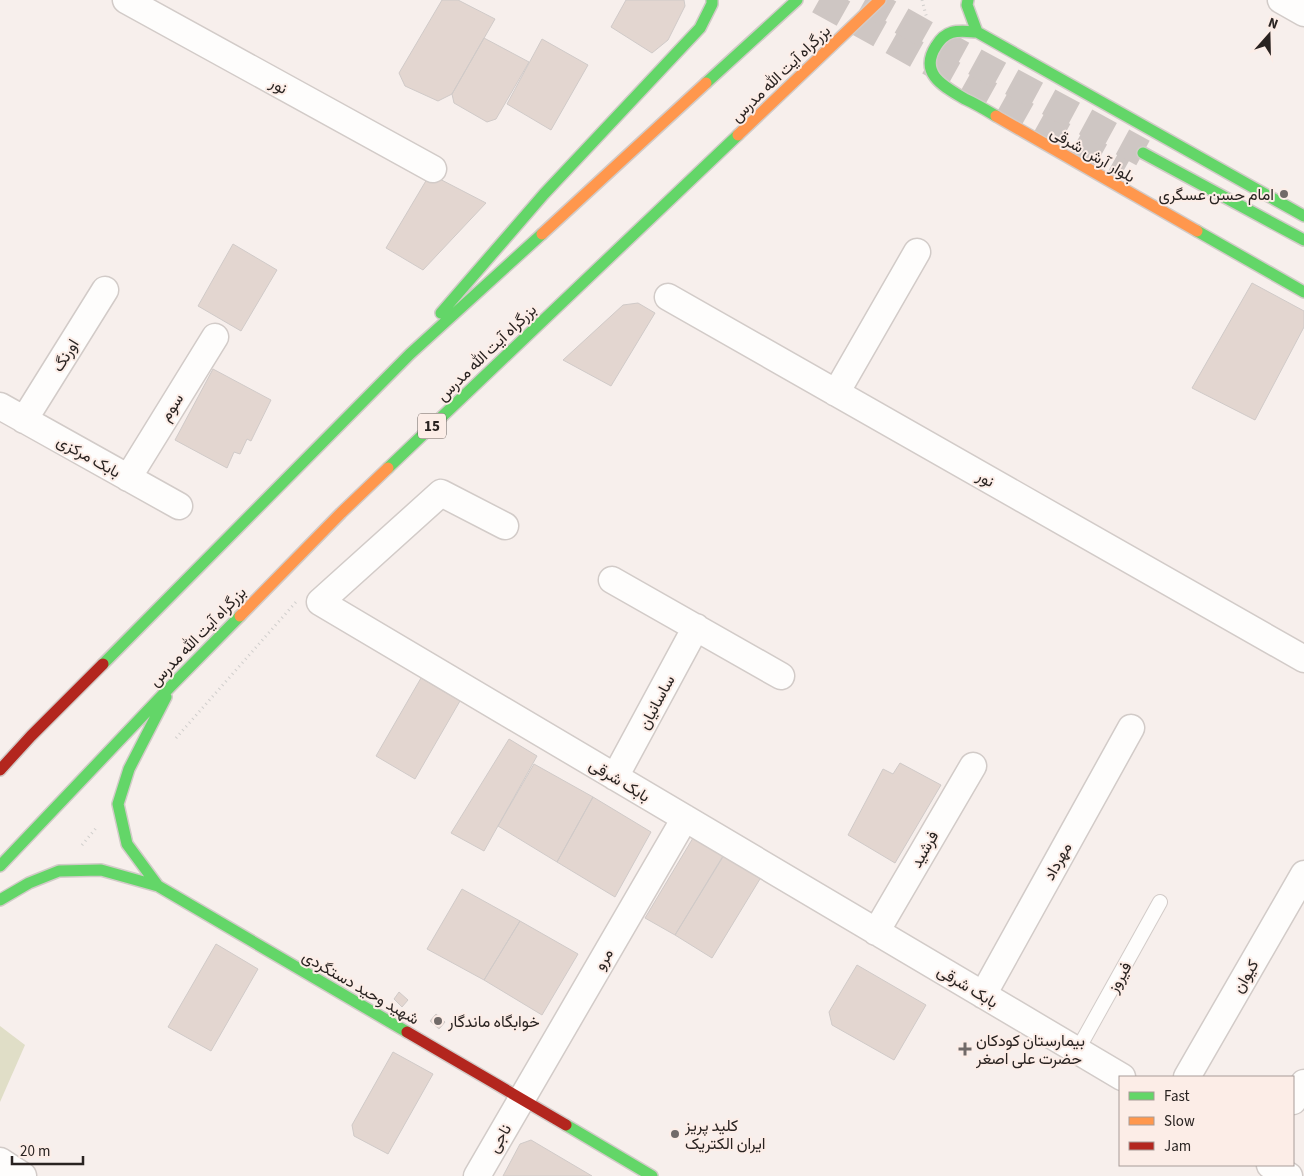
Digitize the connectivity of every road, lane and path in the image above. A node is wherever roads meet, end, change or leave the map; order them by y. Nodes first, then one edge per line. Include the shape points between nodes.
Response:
1 (126, 0) edge
2 (712, 0) edge
3 (797, 0) edge
4 (880, 0) edge
5 (968, 0) edge
6 (1281, 0) edge
7 (1304, 13) edge
8 (977, 32) junction
9 (1143, 153) tunnel mouth
10 (433, 170) dead end
11 (1304, 216) edge
12 (1304, 240) edge
13 (917, 252) dead end
14 (1273, 261) dead end
15 (1304, 283) edge
16 (105, 290) dead end
17 (1304, 292) edge
18 (668, 297) dead end
19 (215, 337) dead end
20 (386, 378) junction
21 (836, 393) junction
22 (0, 406) edge
23 (24, 420) junction
24 (128, 478) junction
25 (179, 506) dead end
26 (505, 526) dead end
27 (612, 580) dead end
28 (696, 627) junction
29 (1304, 659) edge
30 (781, 676) dead end
31 (172, 685) junction
32 (1131, 728) dead end
33 (31, 736) junction
34 (8, 746) dead end
35 (973, 766) dead end
36 (0, 770) edge
37 (616, 777) junction
38 (118, 804) junction
39 (685, 818) junction
40 (0, 866) edge
41 (59, 871) junction
42 (1304, 874) edge
43 (158, 886) junction
44 (0, 900) edge
45 (1160, 902) dead end
46 (876, 932) junction
47 (983, 994) junction
48 (1078, 1051) junction
49 (1120, 1076) edge
50 (1188, 1076) edge
51 (1304, 1083) edge
52 (521, 1100) junction
53 (1294, 1100) edge
54 (0, 1161) edge
55 (1272, 1166) edge
56 (24, 1176) edge
57 (477, 1176) edge
58 (652, 1176) edge
59 (1289, 1176) edge

1 - 10 street, نور
2 - 20 main road via 700,28 544,194
3 - 20 main road
4 - 31 main road, بزرگراه آیت الله مدرس / 15 via 341,513
5 - 8 main road
6 - 7 street
8 - 11 main road
8 - 17 main road, بلوار آرش شرقی via 961,30 946,34 935,46 930,60 934,76 945,87
9 - 12 main road
13 - 21 street
14 - 15 main road
16 - 23 street, اورنگ
18 - 21 street, نور
19 - 24 street, سوم
20 - 33 main road
21 - 29 street, نور
22 - 23 street, بابک مرکزی
23 - 24 street, بابک مرکزی
24 - 25 street, بابک مرکزی
26 - 37 street, بابک شرقی via 441,493 320,602
27 - 28 street
28 - 30 street
28 - 37 street, ساسانیان
31 - 38 main road via 129,769
31 - 40 main road, بزرگراه آیت الله مدرس / 15
32 - 47 street, مهرداد
33 - 34 main road
33 - 36 main road
35 - 46 street, فرشید
37 - 39 street, بابک شرقی
38 - 41 path
38 - 43 main road, شهید وحید دستگردی via 127,844
39 - 46 street, بابک شرقی
39 - 52 street, مرو
41 - 43 main road, شهید وحید دستگردی via 101,870
41 - 44 main road, شهید وحید دستگردی
42 - 50 street, کیوان
43 - 52 main road, شهید وحید دستگردی
45 - 48 lane, فیروز
46 - 47 street, بابک شرقی
47 - 48 street, بابک شرقی
48 - 49 street, بابک شرقی
51 - 53 street
52 - 57 street, ناجی
52 - 58 main road, شهید وحید دستگردی
54 - 56 street
55 - 59 street

